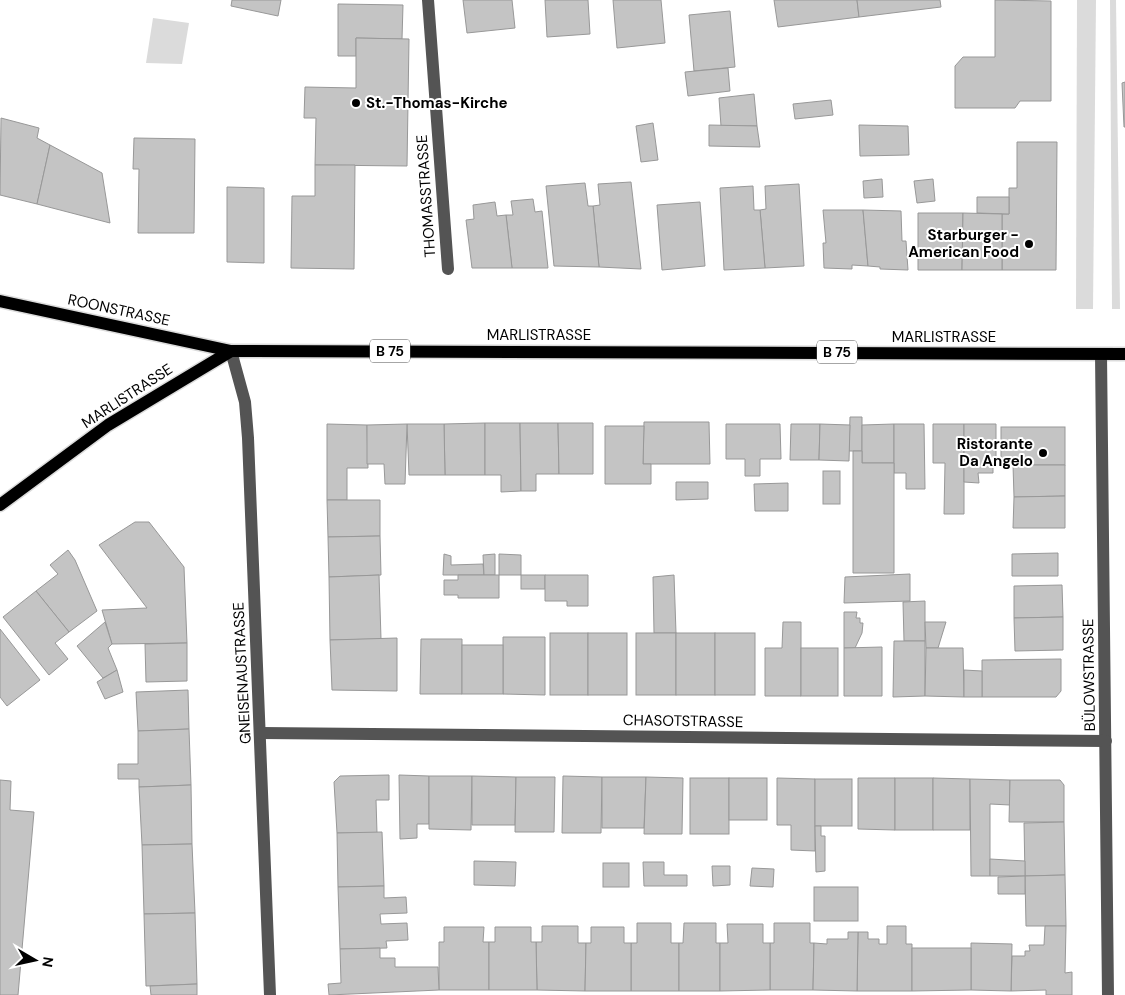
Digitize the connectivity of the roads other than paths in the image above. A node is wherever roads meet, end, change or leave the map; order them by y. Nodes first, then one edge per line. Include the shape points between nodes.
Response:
1 (428, 0) edge
2 (448, 269) dead end
3 (0, 301) edge
4 (231, 351) junction
5 (1101, 354) junction
6 (1125, 354) edge
7 (0, 505) edge
8 (261, 733) junction
9 (1106, 741) junction
10 (270, 995) edge
11 (1108, 995) edge

1 - 2 street, THOMASSTRASSE
3 - 4 main road, ROONSTRASSE / B 75
4 - 5 main road, MARLISTRASSE / B 75
4 - 7 main road, MARLISTRASSE via 108,425
4 - 8 street, GNEISENAUSTRASSE via 245,402
5 - 6 main road, MARLISTRASSE / B 75
5 - 9 street, BÜLOWSTRASSE
8 - 9 street, CHASOTSTRASSE
8 - 10 street, GNEISENAUSTRASSE
9 - 11 street, BÜLOWSTRASSE

